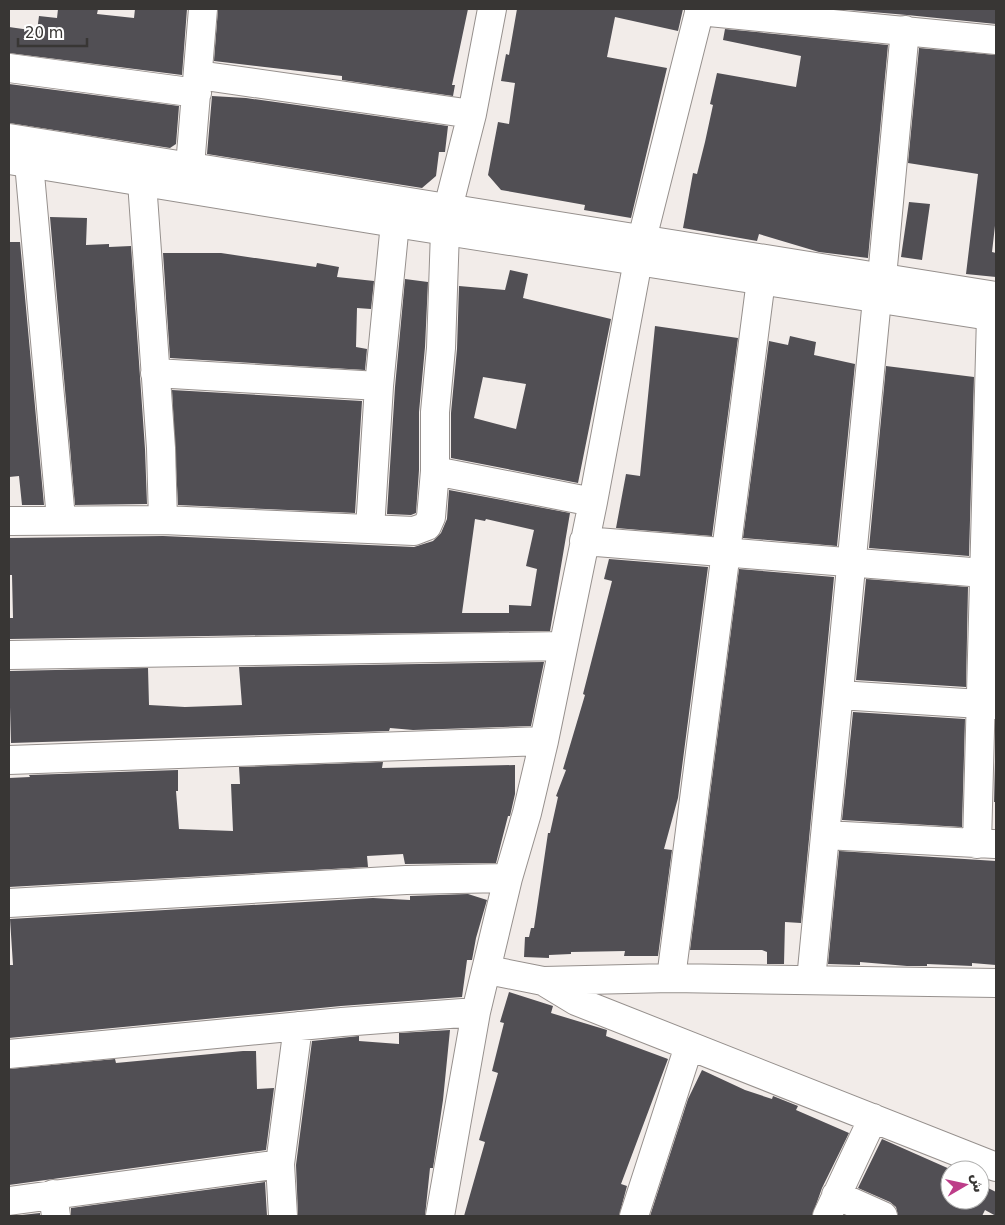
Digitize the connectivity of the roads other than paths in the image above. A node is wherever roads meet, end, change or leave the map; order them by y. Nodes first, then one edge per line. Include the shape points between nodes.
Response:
1 (203, 9) edge
2 (492, 9) edge
3 (699, 10) edge
4 (905, 30) junction
5 (996, 40) edge
6 (9, 68) edge
7 (197, 84) junction
8 (472, 114) junction
9 (9, 138) edge
10 (19, 161) edge
11 (190, 166) junction
12 (142, 182) junction
13 (446, 219) junction
14 (395, 223) junction
15 (641, 249) junction
16 (761, 280) junction
17 (879, 288) junction
18 (995, 310) edge
19 (155, 373) junction
20 (379, 386) junction
21 (435, 471) junction
22 (593, 502) junction
23 (62, 519) junction
24 (164, 520) junction
25 (9, 521) edge
26 (370, 529) junction
27 (584, 541) junction
28 (726, 553) junction
29 (853, 563) junction
30 (990, 574) edge
31 (563, 646) junction
32 (9, 655) edge
33 (839, 695) junction
34 (989, 705) edge
35 (544, 741) junction
36 (9, 760) edge
37 (825, 835) junction
38 (987, 844) edge
39 (508, 878) junction
40 (9, 903) edge
41 (488, 970) junction
42 (671, 978) junction
43 (811, 980) junction
44 (543, 982) junction
45 (996, 983) edge
46 (476, 1012) junction
47 (298, 1026) junction
48 (689, 1046) junction
49 (9, 1054) edge
50 (873, 1118) junction
51 (280, 1164) junction
52 (996, 1167) edge
53 (9, 1200) edge
54 (55, 1205) edge
55 (831, 1206) edge
56 (283, 1216) edge
57 (440, 1216) edge
58 (634, 1216) edge
59 (883, 1216) edge

1 - 7 street
2 - 8 street
3 - 4 street
3 - 15 street
4 - 5 street
4 - 17 street
6 - 7 street
7 - 8 street
7 - 11 street
8 - 13 street
9 - 11 street
10 - 12 street
10 - 23 street
11 - 13 street
12 - 14 street
12 - 19 street
13 - 14 street
13 - 15 street
13 - 21 street via 435,412
14 - 20 street
15 - 16 street
15 - 17 street
15 - 22 street
16 - 17 street
16 - 28 street
17 - 18 street
17 - 29 street
18 - 30 street
19 - 20 street
19 - 24 street
20 - 26 street
21 - 22 street
21 - 26 street via 427,526 414,531
22 - 27 street
23 - 24 street
23 - 25 street
24 - 26 street
27 - 28 street
27 - 31 street
28 - 29 street
28 - 42 street
29 - 30 street
29 - 33 street
30 - 34 street
31 - 32 street
31 - 35 street
33 - 34 street
33 - 37 street
34 - 38 street
35 - 36 street
35 - 39 street
37 - 38 street
37 - 43 street
39 - 40 street via 346,883
39 - 41 street
41 - 44 street
41 - 46 street
42 - 43 street
42 - 44 street
43 - 45 street
44 - 48 street via 576,1001
46 - 47 street
46 - 57 street
47 - 49 street
47 - 51 street
48 - 50 street
48 - 58 street
50 - 52 street
50 - 55 street
51 - 54 street via 146,1184
51 - 56 street
53 - 54 street
55 - 59 street

